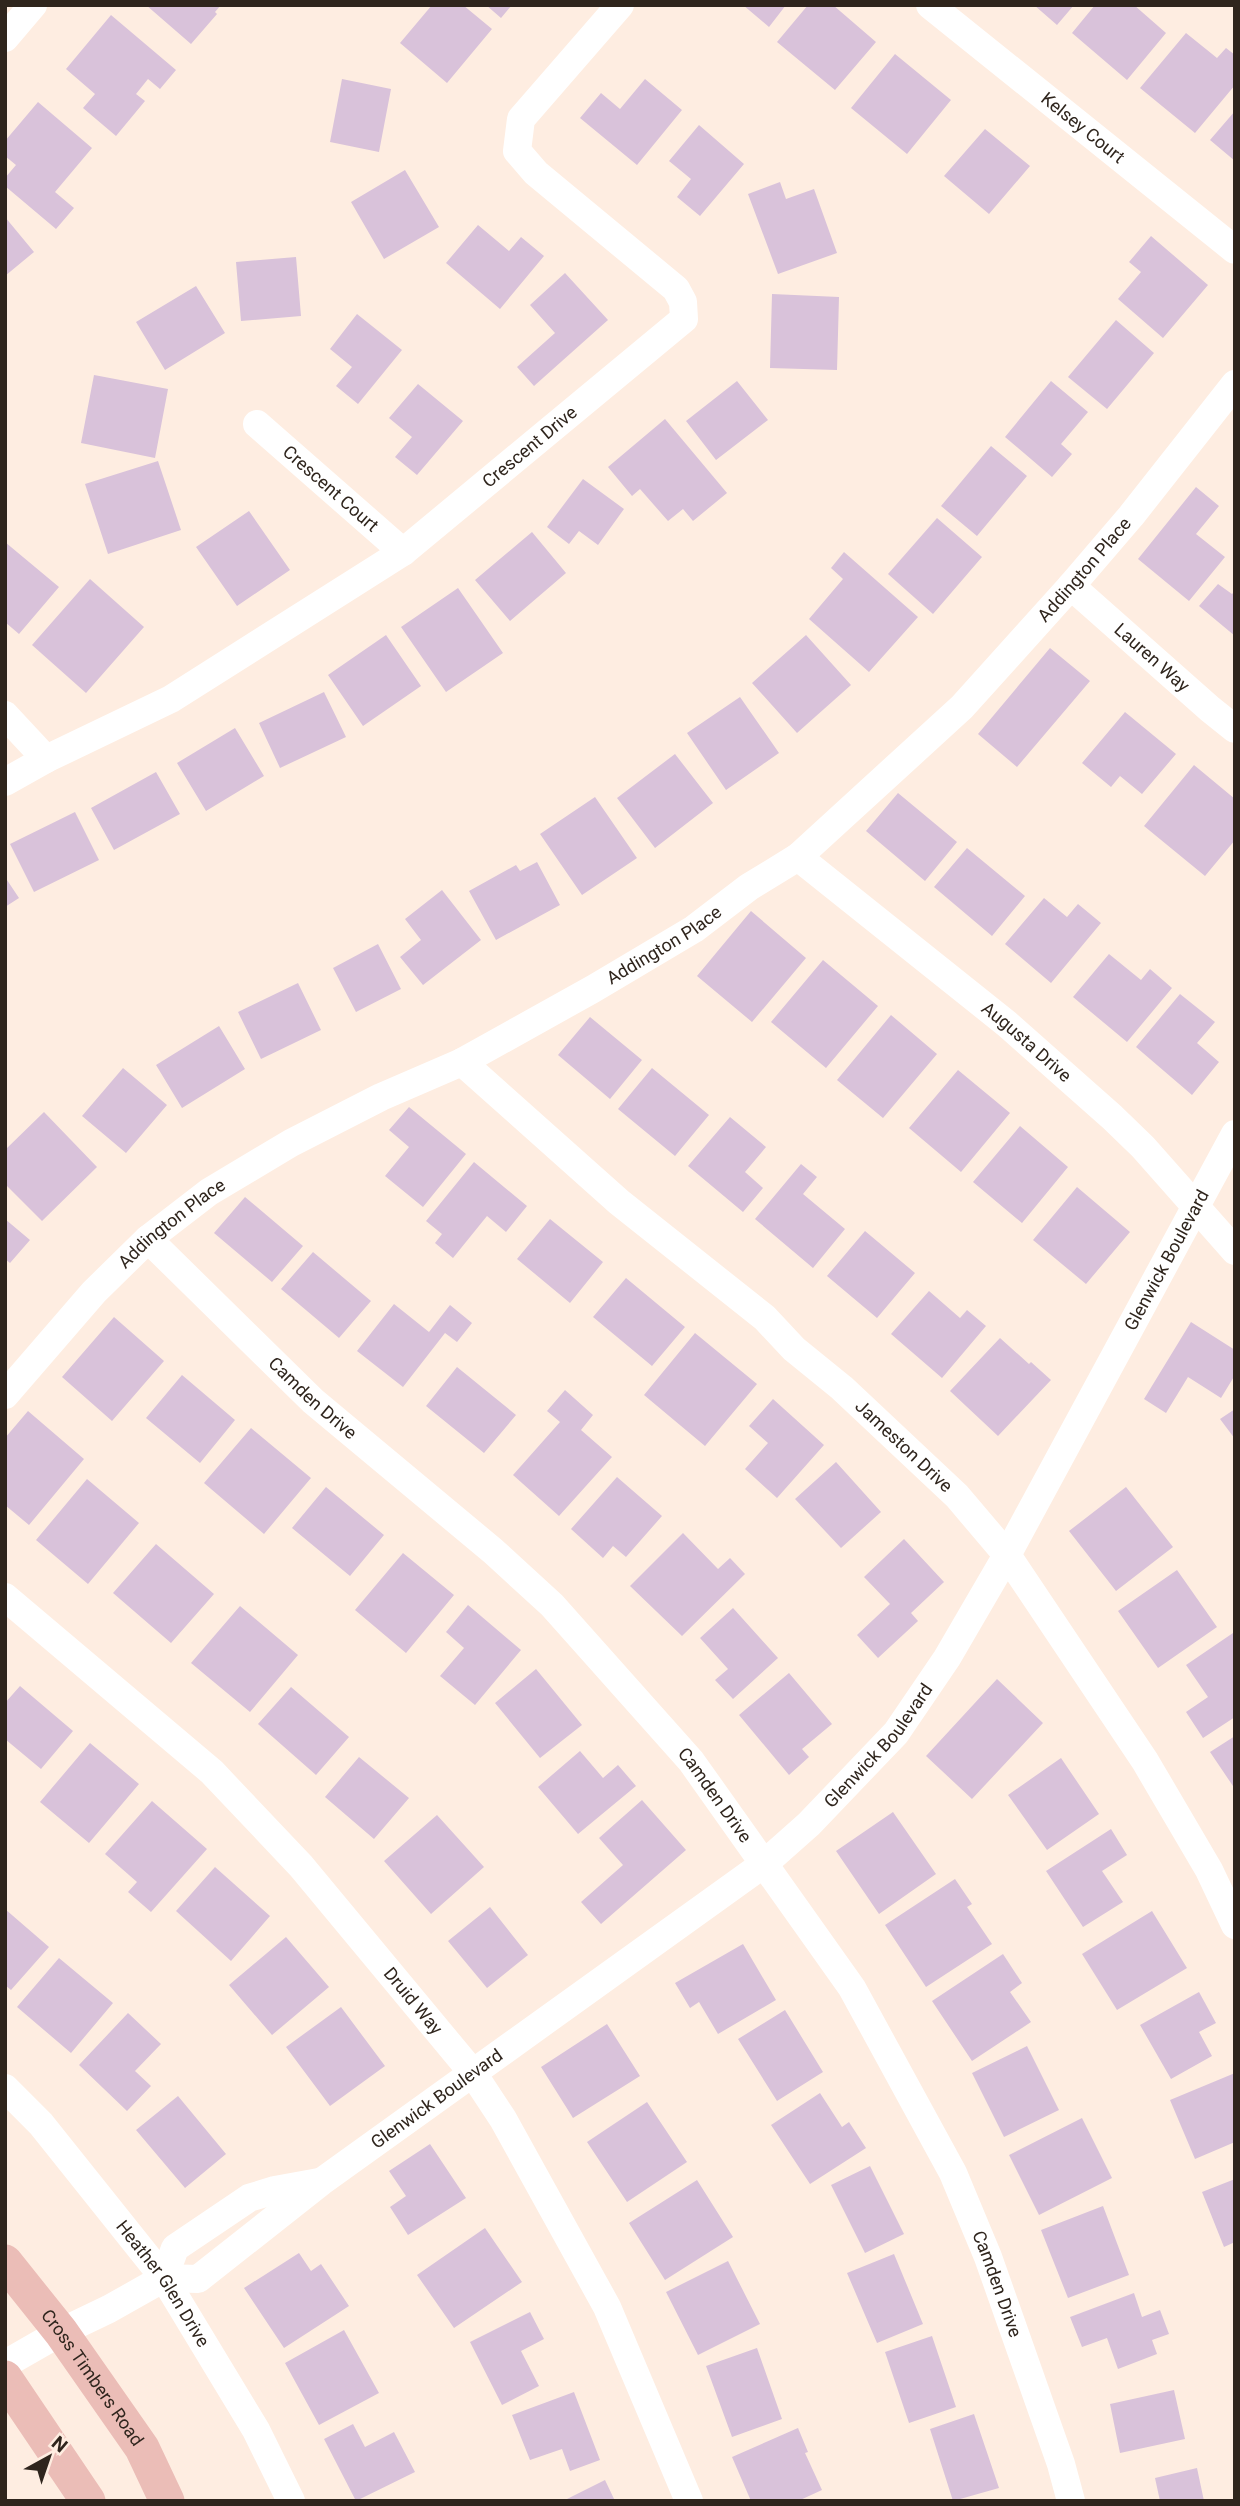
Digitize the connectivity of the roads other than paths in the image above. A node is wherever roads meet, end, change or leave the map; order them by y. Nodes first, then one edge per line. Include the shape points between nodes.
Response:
1 (33, 5) edge
2 (620, 5) edge
3 (930, 5) edge
4 (5, 38) edge
5 (1235, 250) edge
6 (1235, 384) edge
7 (257, 425) dead end
8 (403, 552) junction
9 (1071, 586) junction
10 (5, 715) edge
11 (1235, 729) edge
12 (46, 759) junction
13 (5, 782) edge
14 (797, 857) junction
15 (462, 1062) junction
16 (1235, 1135) edge
17 (1195, 1205) junction
18 (148, 1239) junction
19 (1235, 1251) edge
20 (5, 1395) edge
21 (1007, 1555) junction
22 (5, 1597) edge
23 (765, 1863) junction
24 (1235, 1926) edge
25 (472, 2072) junction
26 (5, 2088) edge
27 (321, 2182) junction
28 (5, 2262) edge
29 (164, 2278) junction
30 (61, 2332) junction
31 (5, 2364) edge
32 (5, 2378) edge
33 (88, 2501) edge
34 (167, 2501) edge
35 (291, 2501) edge
36 (689, 2501) edge
37 (1071, 2501) edge

1 - 4 street
2 - 8 street, Crescent Drive via 521,119 517,151 536,173 676,289 684,319
3 - 5 street, Kelsey Court
6 - 9 street, Addington Place
7 - 8 street, Crescent Court
8 - 12 street, Crescent Drive via 171,699
9 - 11 street, Lauren Way
9 - 14 street, Addington Place via 962,707
10 - 12 street
12 - 13 street, Crescent Drive
14 - 15 street, Addington Place via 694,929
14 - 17 street, Augusta Drive via 1007,1024 1143,1147
15 - 18 street, Addington Place via 291,1143 209,1192
15 - 21 street, Jameston Drive via 619,1202 765,1318 957,1496
16 - 17 street, Glenwick Boulevard
17 - 19 street, Augusta Drive
17 - 21 street, Glenwick Boulevard
18 - 20 street, Addington Place via 94,1292
18 - 23 street, Camden Drive via 313,1401 552,1605 691,1761
21 - 23 street, Glenwick Boulevard via 947,1658 896,1733
21 - 24 street, Jameston Drive via 1144,1761 1209,1870
22 - 25 street, Druid Way via 212,1772 301,1866
23 - 25 street, Glenwick Boulevard
23 - 37 street, Camden Drive via 852,1988 953,2173 988,2257
25 - 27 street, Glenwick Boulevard
25 - 36 street, Druid Way via 607,2307
26 - 29 street, Heather Glen Drive via 41,2124
27 - 29 street, Glenwick Boulevard via 198,2279
27 - 29 street, Glenwick Boulevard via 249,2198 175,2248
28 - 30 main road, Cross Timbers Road
29 - 30 street
29 - 35 street, Heather Glen Drive via 256,2430
30 - 31 street
30 - 34 main road, Cross Timbers Road via 142,2448
32 - 33 main road

